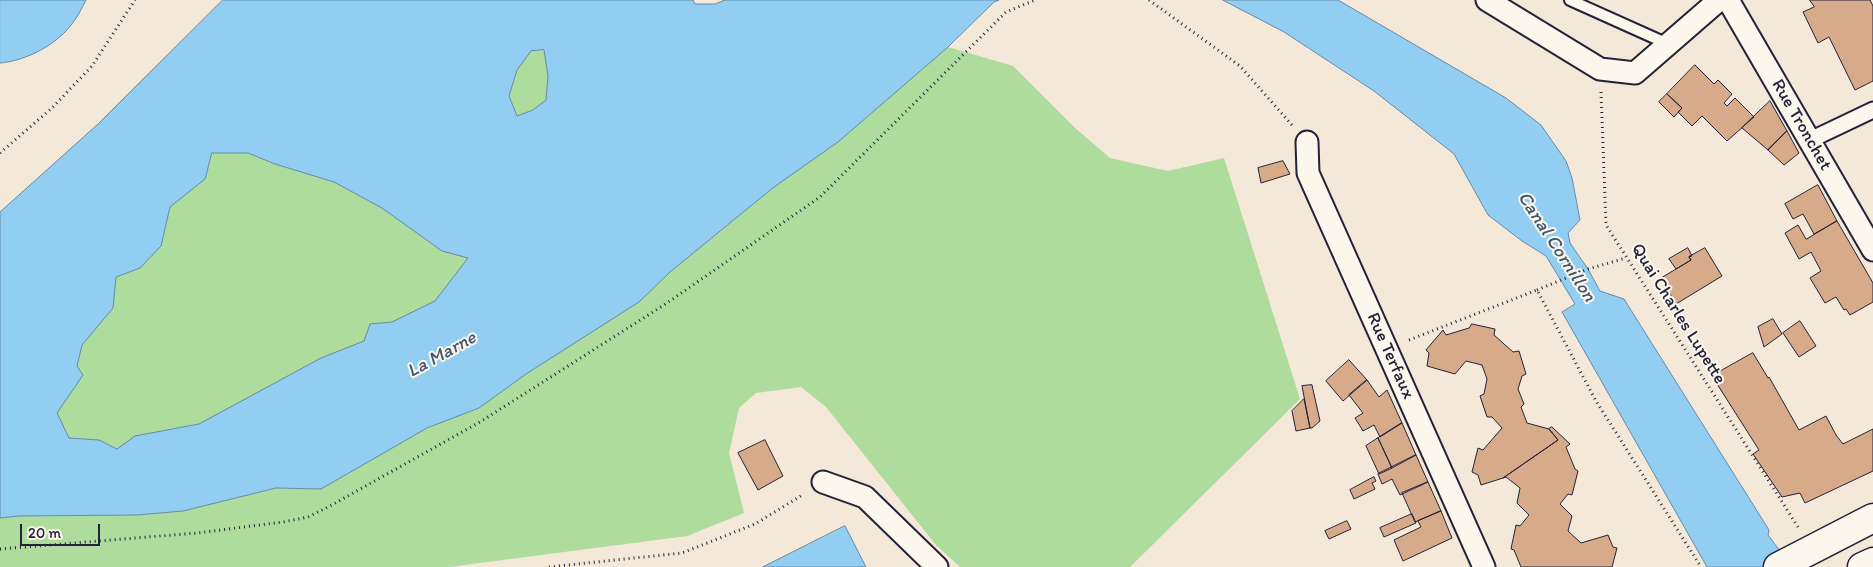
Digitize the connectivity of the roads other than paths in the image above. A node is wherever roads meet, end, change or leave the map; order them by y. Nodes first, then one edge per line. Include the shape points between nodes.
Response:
1 (1487, 0) edge
2 (1570, 0) edge
3 (1719, 0) edge
4 (1728, 0) edge
5 (1669, 45) junction
6 (1873, 110) edge
7 (1810, 140) junction
8 (1307, 142) road end
9 (1873, 250) edge
10 (823, 482) road end
11 (1873, 518) edge
12 (937, 567) edge
13 (1484, 567) edge
14 (1778, 567) edge

1 - 5 street via 1600,69 1635,73
2 - 5 lane
3 - 5 street
4 - 7 street, Rue Tronchet
6 - 7 street
7 - 9 street, Rue Tronchet
8 - 13 street, Rue Terfaux via 1308,173
10 - 12 street via 866,497
11 - 14 main road

